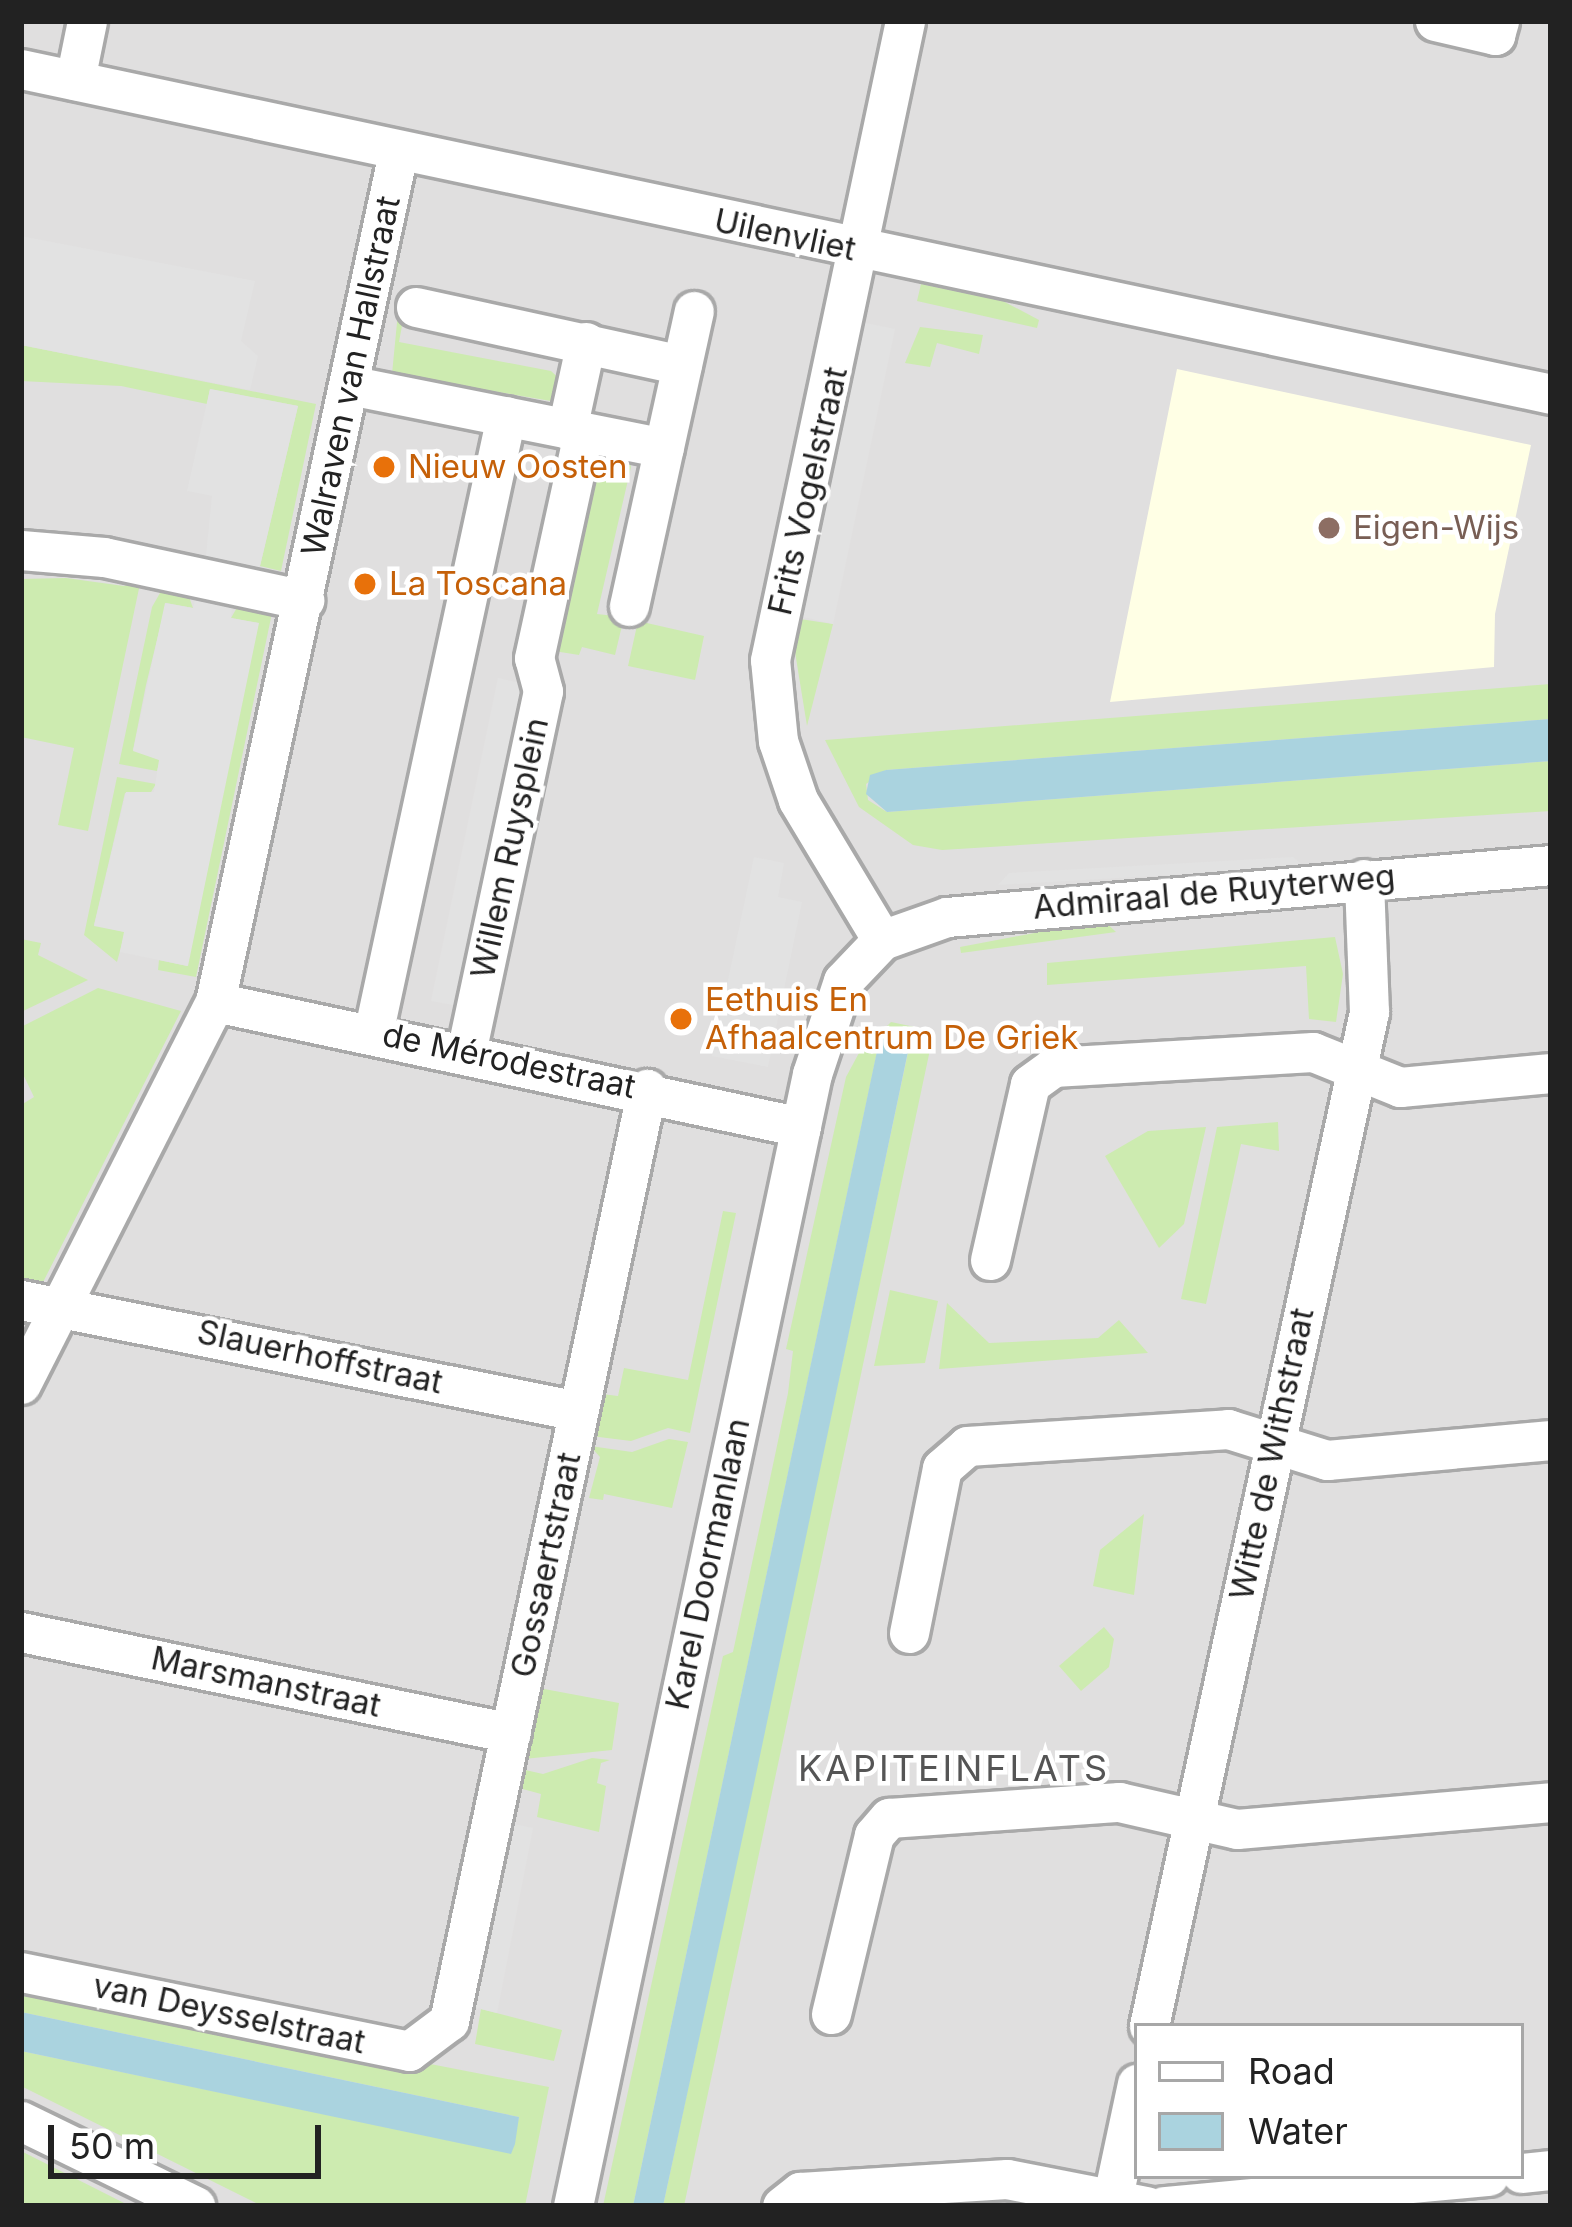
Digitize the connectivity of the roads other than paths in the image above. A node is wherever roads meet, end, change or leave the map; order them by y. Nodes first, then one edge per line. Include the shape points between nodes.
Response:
1 (87, 21) edge
2 (905, 21) edge
3 (1435, 21) edge
4 (1497, 28) edge
5 (21, 69) edge
6 (75, 80) junction
7 (398, 152) junction
8 (862, 252) junction
9 (416, 307) dead end
10 (694, 311) dead end
11 (586, 342) junction
12 (682, 364) junction
13 (349, 386) junction
14 (1551, 394) edge
15 (506, 416) junction
16 (575, 431) junction
17 (664, 448) junction
18 (21, 550) edge
19 (304, 600) junction
20 (628, 606) dead end
21 (1551, 866) edge
22 (1364, 879) junction
23 (882, 940) junction
24 (215, 1002) junction
25 (373, 1034) junction
26 (466, 1053) junction
27 (1355, 1066) junction
28 (1551, 1073) edge
29 (647, 1089) junction
30 (801, 1126) junction
31 (990, 1260) dead end
32 (21, 1300) edge
33 (62, 1303) junction
34 (21, 1384) edge
35 (578, 1411) junction
36 (1551, 1440) edge
37 (1274, 1445) junction
38 (21, 1632) edge
39 (910, 1633) dead end
40 (511, 1733) junction
41 (1551, 1802) edge
42 (1195, 1813) junction
43 (21, 1972) edge
44 (831, 2014) dead end
45 (1151, 2023) edge
46 (434, 2036) joint
47 (1134, 2110) edge
48 (21, 2122) edge
49 (1456, 2179) edge
50 (1123, 2205) edge
51 (195, 2206) edge
52 (573, 2206) edge
53 (782, 2206) edge
54 (1164, 2206) edge

1 - 6 street
2 - 8 street, Frits Vogelstraat
3 - 4 street
5 - 6 street, Uilenvliet
6 - 7 street, Uilenvliet
7 - 8 street, Uilenvliet
7 - 13 street, Walraven van Hallstraat
8 - 14 street, Uilenvliet
8 - 23 street, Frits Vogelstraat via 770,660 770,701 798,800
9 - 11 street
10 - 12 street
11 - 12 street
11 - 16 street, Willem Ruysplein
12 - 17 street
13 - 15 street
13 - 19 street, Walraven van Hallstraat
15 - 16 street
15 - 25 street
16 - 17 street
16 - 26 street, Willem Ruysplein via 534,658 543,691
17 - 20 street
18 - 19 street, Walraven van Hallstraat via 104,556
19 - 24 street, Walraven van Hallstraat
21 - 22 street, Admiraal de Ruyterweg
22 - 23 street, Admiraal de Ruyterweg via 987,910 906,926
22 - 27 street, Witte de Withstraat via 1369,1012
23 - 30 street, Karel Doormanlaan via 852,969 830,1009
24 - 25 street, de Mérodestraat
24 - 33 street, Walraven van Hallstraat
25 - 26 street, de Mérodestraat
26 - 29 street, de Mérodestraat
27 - 28 street via 1400,1087
27 - 31 street via 1312,1052 1053,1066 1030,1084
27 - 37 street, Witte de Withstraat
29 - 30 street, de Mérodestraat
29 - 35 street, Gossaertstraat
30 - 52 street, Karel Doormanlaan
32 - 33 street, Slauerhoffstraat
33 - 34 street, Walraven van Hallstraat
33 - 35 street, Slauerhoffstraat
35 - 40 street, Gossaertstraat
36 - 37 street via 1327,1460
37 - 39 street via 1228,1429 968,1446 942,1468
37 - 42 street, Witte de Withstraat
38 - 40 street, Marsmanstraat
40 - 46 street, Gossaertstraat via 449,2020
41 - 42 street via 1237,1828
42 - 44 street via 1118,1802 889,1818 874,1835
42 - 45 street, Witte de Withstraat
43 - 46 street, van Deysselstraat via 409,2051
47 - 50 street
48 - 51 street
49 - 54 street
50 - 53 street via 1007,2180 800,2192

